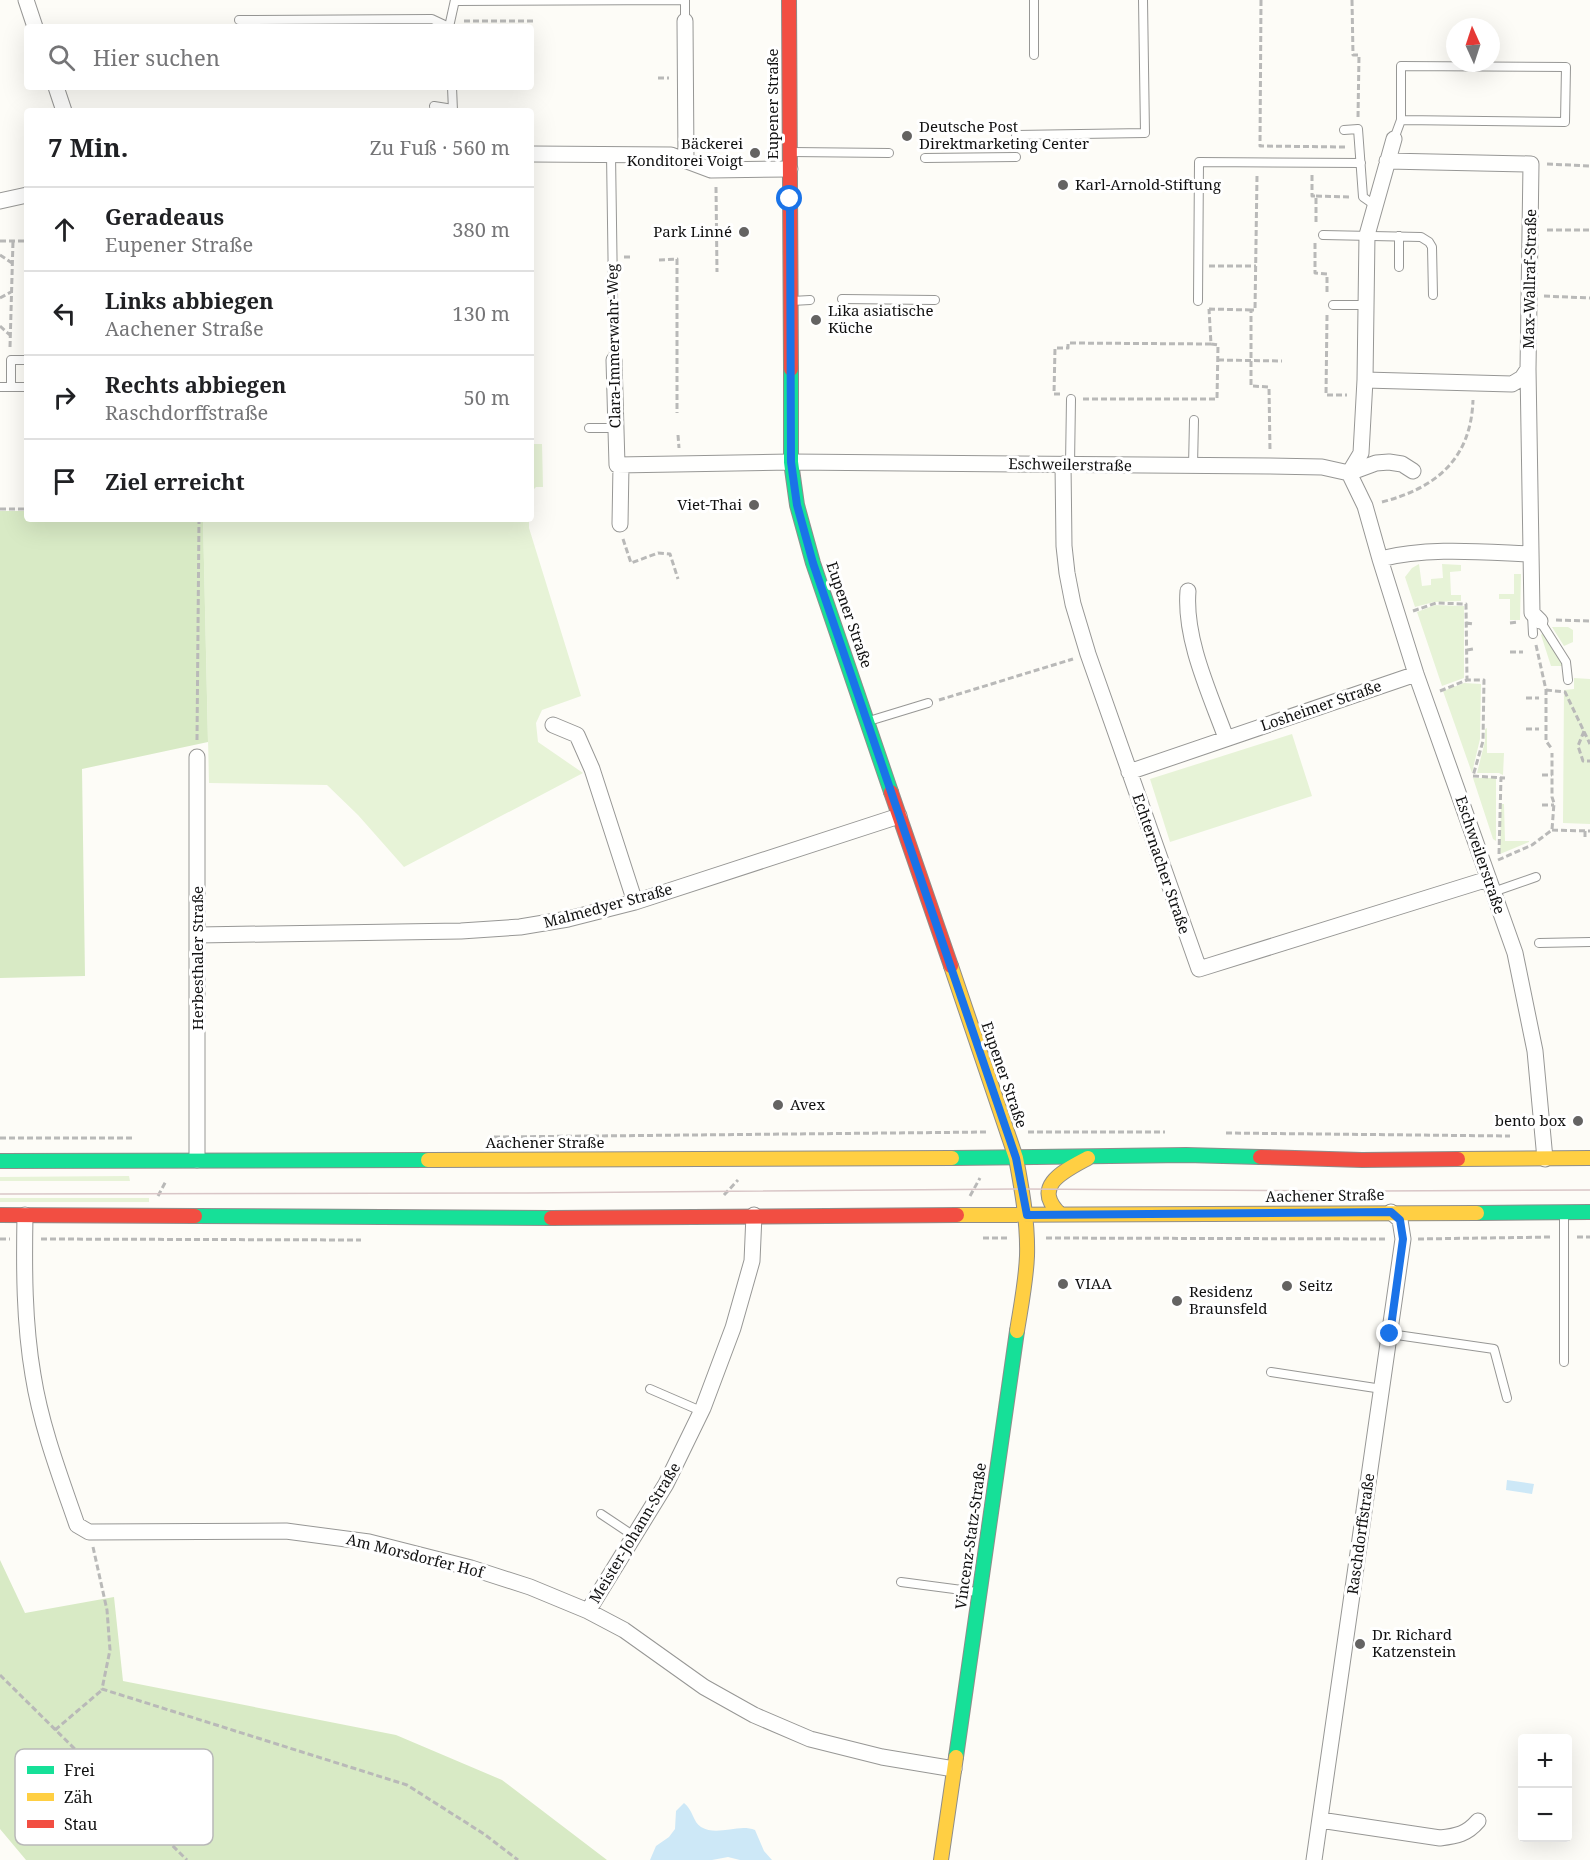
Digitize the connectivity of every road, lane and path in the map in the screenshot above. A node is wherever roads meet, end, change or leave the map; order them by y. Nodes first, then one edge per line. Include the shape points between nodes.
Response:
1 (26, 0) edge
2 (685, 0) edge
3 (789, 0) edge
4 (1034, 0) edge
5 (1143, 0) edge
6 (1260, 0) edge
7 (1352, 0) edge
8 (455, 1) edge
9 (239, 20) dead end
10 (536, 21) dead end
11 (685, 21) joint
12 (34, 24) edge
13 (443, 24) edge
14 (450, 24) edge
15 (454, 24) edge
16 (1034, 55) dead end
17 (57, 90) edge
18 (452, 90) edge
19 (434, 106) dead end
20 (63, 108) edge
21 (444, 108) edge
22 (453, 108) edge
23 (1401, 120) junction
24 (1358, 129) junction
25 (1344, 130) dead end
26 (1016, 135) dead end
27 (1394, 139) joint
28 (1360, 147) junction
29 (790, 152) junction
30 (889, 153) dead end
31 (534, 154) edge
32 (611, 154) junction
33 (1016, 157) dead end
34 (925, 158) dead end
35 (686, 161) junction
36 (1388, 161) junction
37 (1257, 162) junction
38 (1313, 162) junction
39 (1361, 163) junction
40 (1532, 164) junction
41 (1590, 166) edge
42 (716, 170) junction
43 (789, 170) junction
44 (24, 196) edge
45 (1316, 196) junction
46 (0, 201) edge
47 (1370, 201) junction
48 (1532, 230) junction
49 (1590, 230) edge
50 (1323, 235) dead end
51 (1367, 235) junction
52 (1399, 236) junction
53 (0, 241) edge
54 (13, 241) junction
55 (24, 241) edge
56 (0, 255) edge
57 (659, 260) dead end
58 (12, 263) junction
59 (1198, 266) junction
60 (1256, 266) junction
61 (1399, 267) dead end
62 (717, 272) dead end
63 (11, 292) junction
64 (1327, 294) dead end
65 (1433, 295) dead end
66 (1529, 296) junction
67 (0, 298) edge
68 (1590, 298) edge
69 (810, 300) dead end
70 (842, 300) dead end
71 (935, 300) dead end
72 (790, 301) junction
73 (1198, 301) joint
74 (1330, 304) joint
75 (1366, 305) junction
76 (1209, 309) junction
77 (1251, 310) junction
78 (0, 326) edge
79 (11, 336) junction
80 (10, 344) dead end
81 (1211, 344) junction
82 (24, 360) edge
83 (614, 360) joint
84 (1218, 360) junction
85 (1252, 361) junction
86 (1282, 362) dead end
87 (1528, 369) junction
88 (0, 387) edge
89 (11, 387) junction
90 (24, 387) edge
91 (1364, 387) junction
92 (1473, 396) dead end
93 (1071, 399) junction
94 (677, 413) dead end
95 (1194, 420) dead end
96 (589, 428) dead end
97 (614, 428) junction
98 (791, 462) junction
99 (1067, 464) junction
100 (621, 465) junction
101 (1193, 466) junction
102 (1270, 466) junction
103 (1413, 471) dead end
104 (1349, 473) junction
105 (1387, 500) dead end
106 (0, 509) edge
107 (24, 509) edge
108 (199, 522) edge
109 (620, 524) joint
110 (1531, 554) junction
111 (1380, 559) junction
112 (678, 579) dead end
113 (1188, 591) dead end
114 (1413, 611) dead end
115 (1590, 621) edge
116 (1510, 622) dead end
117 (1466, 623) junction
118 (1532, 623) junction
119 (1473, 624) dead end
120 (1473, 649) dead end
121 (1467, 650) junction
122 (1510, 652) dead end
123 (1523, 652) dead end
124 (1088, 654) junction
125 (1416, 674) junction
126 (1467, 680) junction
127 (1568, 680) dead end
128 (1546, 690) junction
129 (1440, 691) dead end
130 (1556, 691) dead end
131 (1565, 692) dead end
132 (1526, 698) dead end
133 (1539, 698) dead end
134 (1484, 700) junction
135 (1489, 700) dead end
136 (928, 703) joint
137 (867, 722) junction
138 (553, 725) dead end
139 (1483, 726) junction
140 (1489, 726) dead end
141 (1526, 729) dead end
142 (1539, 729) dead end
143 (1584, 731) junction
144 (1226, 738) junction
145 (1590, 744) edge
146 (197, 757) joint
147 (1590, 761) edge
148 (1130, 772) junction
149 (1542, 775) dead end
150 (1552, 775) junction
151 (1473, 776) junction
152 (1468, 777) dead end
153 (1499, 803) junction
154 (1505, 803) dead end
155 (1542, 805) dead end
156 (1554, 805) junction
157 (899, 816) junction
158 (1552, 830) junction
159 (1585, 831) junction
160 (1590, 831) edge
161 (1585, 840) dead end
162 (1536, 877) dead end
163 (1490, 886) junction
164 (635, 902) junction
165 (198, 935) junction
166 (1590, 942) edge
167 (1539, 943) dead end
168 (1006, 1132) junction
169 (1170, 1132) dead end
170 (970, 1133) junction
171 (1218, 1133) dead end
172 (750, 1134) junction
173 (1362, 1135) junction
174 (1543, 1136) junction
175 (494, 1137) dead end
176 (0, 1138) edge
177 (1090, 1157) junction
178 (971, 1158) junction
179 (1016, 1158) junction
180 (1590, 1158) edge
181 (735, 1159) junction
182 (1545, 1159) junction
183 (137, 1160) junction
184 (197, 1160) junction
185 (1362, 1160) junction
186 (0, 1161) edge
187 (732, 1177) dead end
188 (157, 1180) dead end
189 (1388, 1212) junction
190 (1565, 1212) junction
191 (1590, 1212) edge
192 (0, 1215) edge
193 (25, 1215) junction
194 (174, 1215) junction
195 (734, 1215) junction
196 (754, 1215) junction
197 (979, 1215) junction
198 (1027, 1215) junction
199 (1060, 1215) junction
200 (1379, 1238) dead end
201 (175, 1240) dead end
202 (1390, 1334) junction
203 (1564, 1362) dead end
204 (1271, 1372) dead end
205 (650, 1389) dead end
206 (1382, 1389) junction
207 (1507, 1398) dead end
208 (701, 1411) junction
209 (601, 1514) dead end
210 (89, 1532) junction
211 (634, 1536) junction
212 (901, 1582) dead end
213 (980, 1592) junction
214 (588, 1611) junction
215 (0, 1675) edge
216 (102, 1689) junction
217 (56, 1730) junction
218 (75, 1749) edge
219 (954, 1769) junction
220 (1320, 1820) junction
221 (1478, 1821) dead end
222 (171, 1845) edge
223 (186, 1860) edge
224 (518, 1860) edge
225 (941, 1860) edge
226 (1314, 1860) edge

1 - 12 street
2 - 8 lane
2 - 11 lane
3 - 29 main road, Eupener Straße
4 - 16 lane
5 - 26 lane via 1145,133
6 - 28 path via 1260,146
7 - 24 path via 1353,55 1359,55
8 - 14 lane
9 - 13 lane via 432,19
10 - 15 path
11 - 35 street
17 - 20 street
18 - 22 lane
19 - 21 lane
23 - 23 lane via 1401,66 1566,67 1565,122
23 - 27 lane
24 - 25 lane
24 - 28 lane
27 - 36 street
28 - 39 lane
29 - 30 lane
29 - 43 main road, Eupener Straße
31 - 32 street
32 - 35 street via 671,155
32 - 83 lane, Clara-Immerwahr-Weg
33 - 34 lane
35 - 42 street
36 - 40 street
36 - 47 street
37 - 38 lane
37 - 59 lane via 1199,162
37 - 60 path
38 - 39 lane
38 - 45 path via 1312,196
39 - 47 lane
40 - 41 path
40 - 48 street, Max-Wallraf-Straße
42 - 43 street
42 - 62 path
43 - 72 main road, Eupener Straße
44 - 46 street
45 - 47 path
45 - 64 path via 1315,273 1327,274
47 - 51 street
48 - 49 path
48 - 66 street, Max-Wallraf-Straße
50 - 51 lane
51 - 52 lane
51 - 75 street
52 - 61 lane
52 - 65 lane via 1421,237 1432,247
53 - 54 path
54 - 55 path
54 - 58 path
56 - 58 path
57 - 94 path via 677,260
58 - 63 path
59 - 60 path
59 - 73 lane
60 - 77 path via 1255,310
63 - 67 path
63 - 79 path
66 - 68 path
66 - 87 street, Max-Wallraf-Straße
69 - 72 lane
70 - 71 lane
72 - 98 main road, Eupener Straße
73 - 76 path
74 - 75 lane
74 - 91 path via 1326,395
75 - 91 street
76 - 77 path
76 - 81 path
77 - 85 path
78 - 79 path
79 - 80 path
81 - 84 path via 1218,345
81 - 93 path via 1068,343 1068,348 1055,348 1054,394 1065,394 1065,399
82 - 89 lane via 10,360
83 - 97 street, Clara-Immerwahr-Weg
84 - 85 path
84 - 93 path via 1217,399
85 - 86 path
85 - 102 path via 1251,386 1269,387
87 - 91 street, Max-Wallraf-Straße via 1512,384
87 - 110 street
88 - 89 lane
89 - 90 lane
91 - 104 street via 1361,453
92 - 105 path via 1467,440 1453,461 1432,481
93 - 99 lane
95 - 101 lane
96 - 97 lane
97 - 100 street, Clara-Immerwahr-Weg via 617,465
98 - 99 street, Eschweilerstraße
98 - 100 street
98 - 137 main road, Eupener Straße via 797,505 813,563
99 - 101 street, Eschweilerstraße
99 - 124 street, Echternacher Straße via 1064,546 1073,604
100 - 109 street, Clara-Immerwahr-Weg
101 - 102 street, Eschweilerstraße
102 - 104 street, Eschweilerstraße via 1322,467
103 - 104 street, Eschweilerstraße via 1389,462
104 - 111 street, Eschweilerstraße via 1365,506
106 - 107 path
108 - 146 path
109 - 112 path via 631,562 658,553 670,554
110 - 111 street via 1399,554
110 - 118 street
111 - 125 street, Eschweilerstraße
113 - 144 street via 1186,610 1191,635
114 - 117 path via 1436,603 1466,604
115 - 118 path
116 - 118 path
117 - 119 path
117 - 121 path
118 - 127 lane via 1566,662
118 - 128 path
120 - 121 path
121 - 126 path
122 - 123 path
124 - 136 path
124 - 148 street, Echternacher Straße
125 - 144 street, Losheimer Straße
125 - 163 street, Eschweilerstraße
126 - 129 path
126 - 134 path via 1484,680
128 - 130 path
128 - 150 path via 1546,741 1552,751
131 - 143 path
132 - 133 path
134 - 135 path
134 - 139 path
136 - 137 lane
137 - 157 main road, Eupener Straße
138 - 164 street via 577,735 592,769
139 - 140 path
139 - 151 path
141 - 142 path
143 - 145 path
143 - 147 path via 1578,746 1583,761
144 - 148 street, Losheimer Straße
146 - 165 street, Herbesthaler Straße
148 - 163 street, Echternacher Straße via 1198,969
149 - 150 path
150 - 156 path
151 - 152 path
151 - 153 path via 1503,777
153 - 154 path
153 - 158 path via 1498,860 1532,845
155 - 156 path
156 - 158 path
157 - 164 street, Malmedyer Straße
157 - 168 main road, Eupener Straße
158 - 159 path
159 - 160 path
159 - 161 path
162 - 163 lane
163 - 174 street, Eschweilerstraße via 1515,953 1535,1051
164 - 165 street, Malmedyer Straße via 520,927
165 - 184 street, Herbesthaler Straße
166 - 167 lane
168 - 169 path
168 - 170 path
168 - 179 main road, Eupener Straße
170 - 172 path
170 - 178 path
171 - 173 path
172 - 175 path
172 - 181 path
173 - 174 path
173 - 185 path
174 - 182 street, Eschweilerstraße
176 - 183 path via 127,1137 136,1139
177 - 179 main road, Aachener Straße
177 - 185 main road, Aachener Straße via 1186,1155
177 - 199 main road, Aachener Straße via 1065,1170 1048,1190 1047,1201
178 - 179 main road, Aachener Straße
178 - 181 main road, Aachener Straße
178 - 197 path via 971,1177 981,1177 969,1198 982,1198
179 - 198 main road, Eupener Straße
180 - 182 main road, Aachener Straße
181 - 184 main road, Aachener Straße
182 - 185 main road, Aachener Straße
183 - 184 main road, Aachener Straße
183 - 186 main road, Aachener Straße
187 - 195 path via 739,1177 721,1199 740,1199
188 - 194 path via 167,1180 156,1199 174,1200
189 - 190 main road, Aachener Straße
189 - 199 main road, Aachener Straße
189 - 200 path
189 - 202 street, Raschdorffstraße via 1400,1220 1403,1239
190 - 191 main road, Aachener Straße
190 - 203 lane
192 - 193 main road, Aachener Straße
193 - 194 main road, Aachener Straße
193 - 210 street via 25,1301 33,1375 77,1524
194 - 195 main road, Aachener Straße
194 - 201 path
195 - 196 main road, Aachener Straße
196 - 197 main road, Aachener Straße
196 - 208 street, Meister-Johann-Straße via 752,1262 733,1328
197 - 198 main road, Aachener Straße
198 - 199 main road, Aachener Straße
198 - 213 main road, Vincenz-Statz-Straße via 1026,1271
202 - 206 street, Raschdorffstraße
202 - 207 lane via 1494,1349
204 - 206 lane
205 - 208 lane
206 - 220 street, Raschdorffstraße
208 - 211 street, Meister-Johann-Straße via 666,1484
209 - 211 lane
210 - 214 street, Am Morsdorfer Hof via 286,1530 369,1542 471,1568
210 - 216 path via 107,1610 110,1650
211 - 214 street, Meister-Johann-Straße
212 - 213 lane
213 - 219 main road, Vincenz-Statz-Straße
214 - 219 street, Am Morsdorfer Hof via 624,1630 704,1687 754,1715 810,1739
215 - 217 path
216 - 217 path
216 - 224 path via 407,1785
217 - 218 path
219 - 225 main road, Vincenz-Statz-Straße
220 - 221 street via 1440,1838 1458,1836
220 - 226 street, Raschdorffstraße
222 - 223 path

